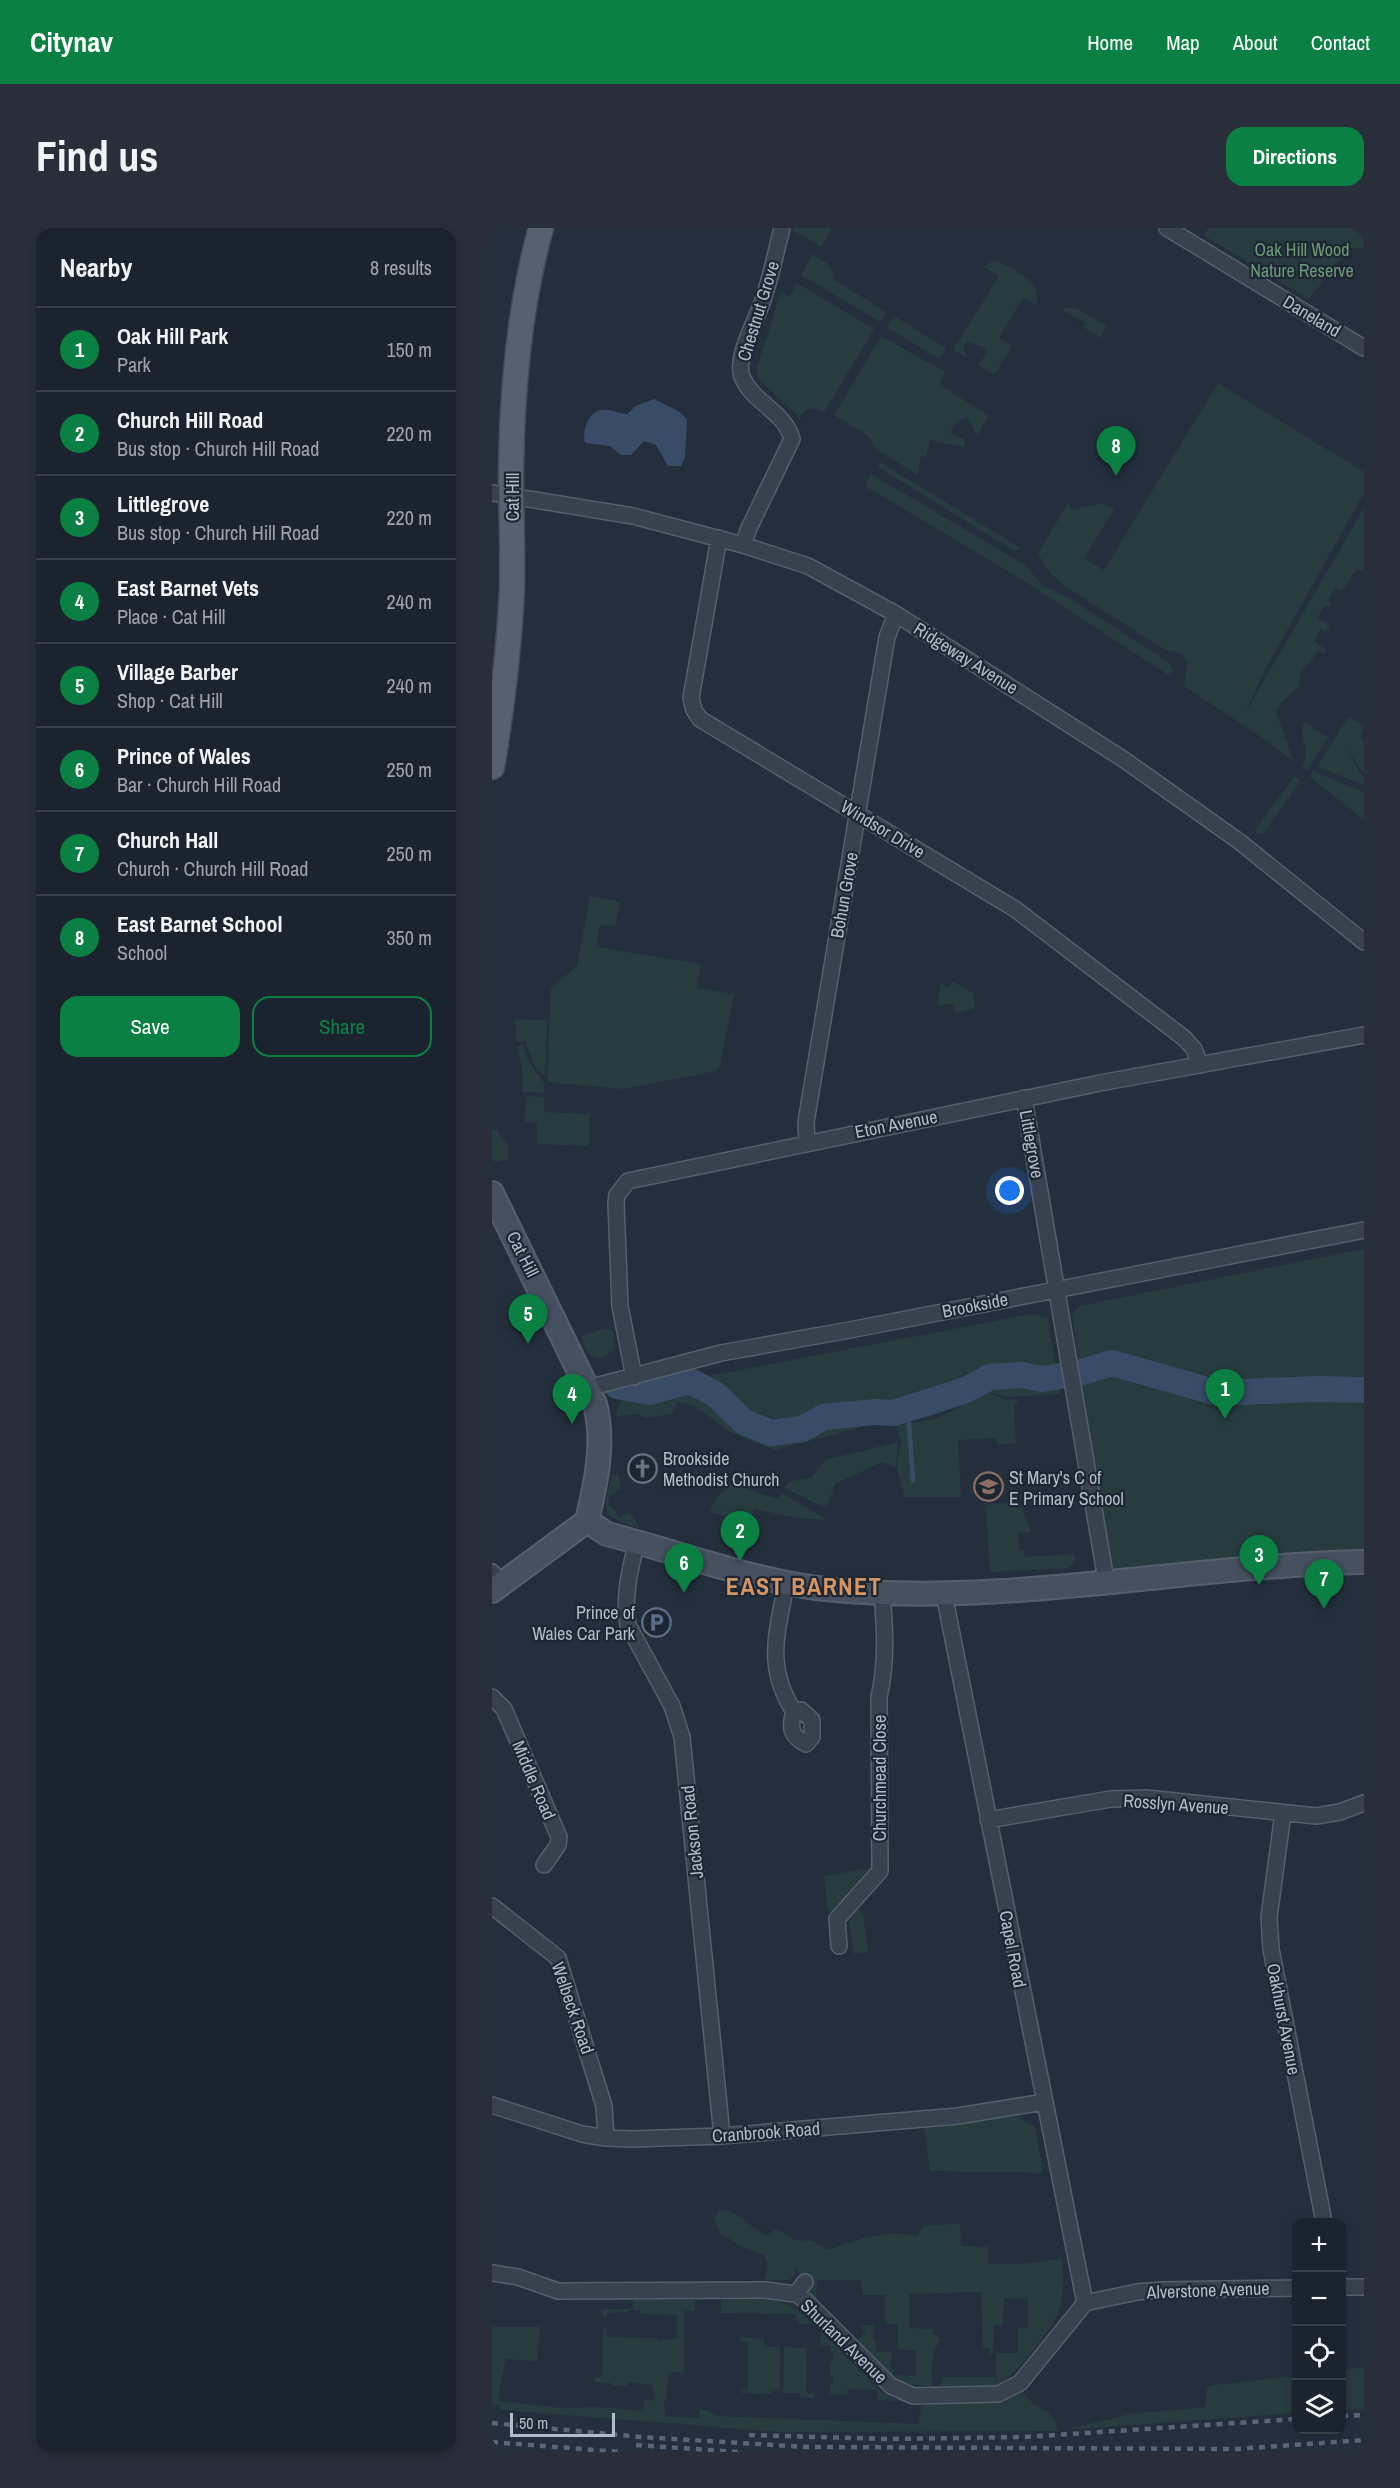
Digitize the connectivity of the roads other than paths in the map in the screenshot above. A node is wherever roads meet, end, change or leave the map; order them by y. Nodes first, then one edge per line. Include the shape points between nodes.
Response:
1 (542, 228) edge
2 (782, 228) edge
3 (1167, 228) edge
4 (1364, 348) edge
5 (502, 495) edge
6 (719, 538) junction
7 (744, 545) junction
8 (896, 614) junction
9 (492, 767) edge
10 (857, 814) junction
11 (1364, 942) edge
12 (1364, 1035) edge
13 (1200, 1065) junction
14 (1024, 1098) junction
15 (807, 1142) junction
16 (492, 1193) edge
17 (1364, 1230) edge
18 (1056, 1289) junction
19 (628, 1378) junction
20 (597, 1386) junction
21 (587, 1521) junction
22 (637, 1542) junction
23 (1364, 1562) edge
24 (1106, 1580) junction
25 (495, 1582) edge
26 (786, 1584) junction
27 (882, 1593) junction
28 (944, 1594) junction
29 (492, 1697) edge
30 (794, 1712) dead end
31 (1364, 1803) edge
32 (1282, 1813) junction
33 (988, 1820) junction
34 (544, 1865) dead end
35 (492, 1906) edge
36 (839, 1946) dead end
37 (1044, 2102) junction
38 (492, 2105) edge
39 (722, 2136) junction
40 (606, 2138) junction
41 (1323, 2218) edge
42 (492, 2273) edge
43 (1346, 2287) edge
44 (1364, 2287) edge
45 (1292, 2288) edge
46 (1085, 2303) junction

1 - 5 main road, Cat Hill via 523,311
2 - 7 street, Chestnut Grove via 740,373 749,388 784,421 792,439
3 - 4 street, Daneland
5 - 6 street, Ridgeway Avenue via 633,516
5 - 9 main road, Cat Hill via 510,627
6 - 7 street, Ridgeway Avenue
6 - 10 street, Windsor Drive via 691,698 694,710 711,727
7 - 8 street, Ridgeway Avenue via 808,566
8 - 10 street, Bohun Grove via 887,637
8 - 11 street, Ridgeway Avenue via 1123,759 1246,847
10 - 13 street, Windsor Drive via 1015,909 1062,942 1184,1038 1194,1048
10 - 15 street, Bohun Grove via 806,1122
12 - 13 street, Eton Avenue
13 - 14 street, Eton Avenue
14 - 15 street, Eton Avenue
14 - 18 street, Littlegrove
15 - 19 street, Eton Avenue via 636,1178 621,1187 616,1203 620,1306
16 - 20 street, Cat Hill via 549,1306
17 - 18 street, Brookside
18 - 19 street, Brookside via 721,1353
18 - 24 street, Littlegrove
19 - 20 street, Brookside
20 - 21 street, Cat Hill via 599,1454
21 - 22 street via 607,1534
21 - 25 street
22 - 26 street
22 - 39 street, Jackson Road via 626,1616 672,1706 682,1737
23 - 24 street
24 - 28 street
26 - 27 street
26 - 30 street via 774,1662
27 - 28 street
27 - 36 street, Churchmead Close via 886,1641 879,1697 880,1871 837,1919
28 - 33 street, Capel Road
29 - 34 street, Middle Road via 504,1709 559,1837
31 - 32 street, Rosslyn Avenue via 1316,1816
32 - 33 street, Rosslyn Avenue via 1146,1798 1111,1799
32 - 41 street, Oakhurst Avenue via 1269,1917 1271,1949
33 - 37 street, Capel Road
35 - 40 street, Welbeck Road via 558,1958 604,2106
37 - 39 street, Cranbrook Road via 958,2116
37 - 46 street, Capel Road
38 - 40 street, Cranbrook Road
39 - 40 street, Cranbrook Road
42 - 46 street, Shurland Avenue via 558,2291 800,2288 806,2301 891,2386 913,2396 998,2394 1020,2383
43 - 44 street
45 - 46 street, Alverstone Avenue via 1162,2290

